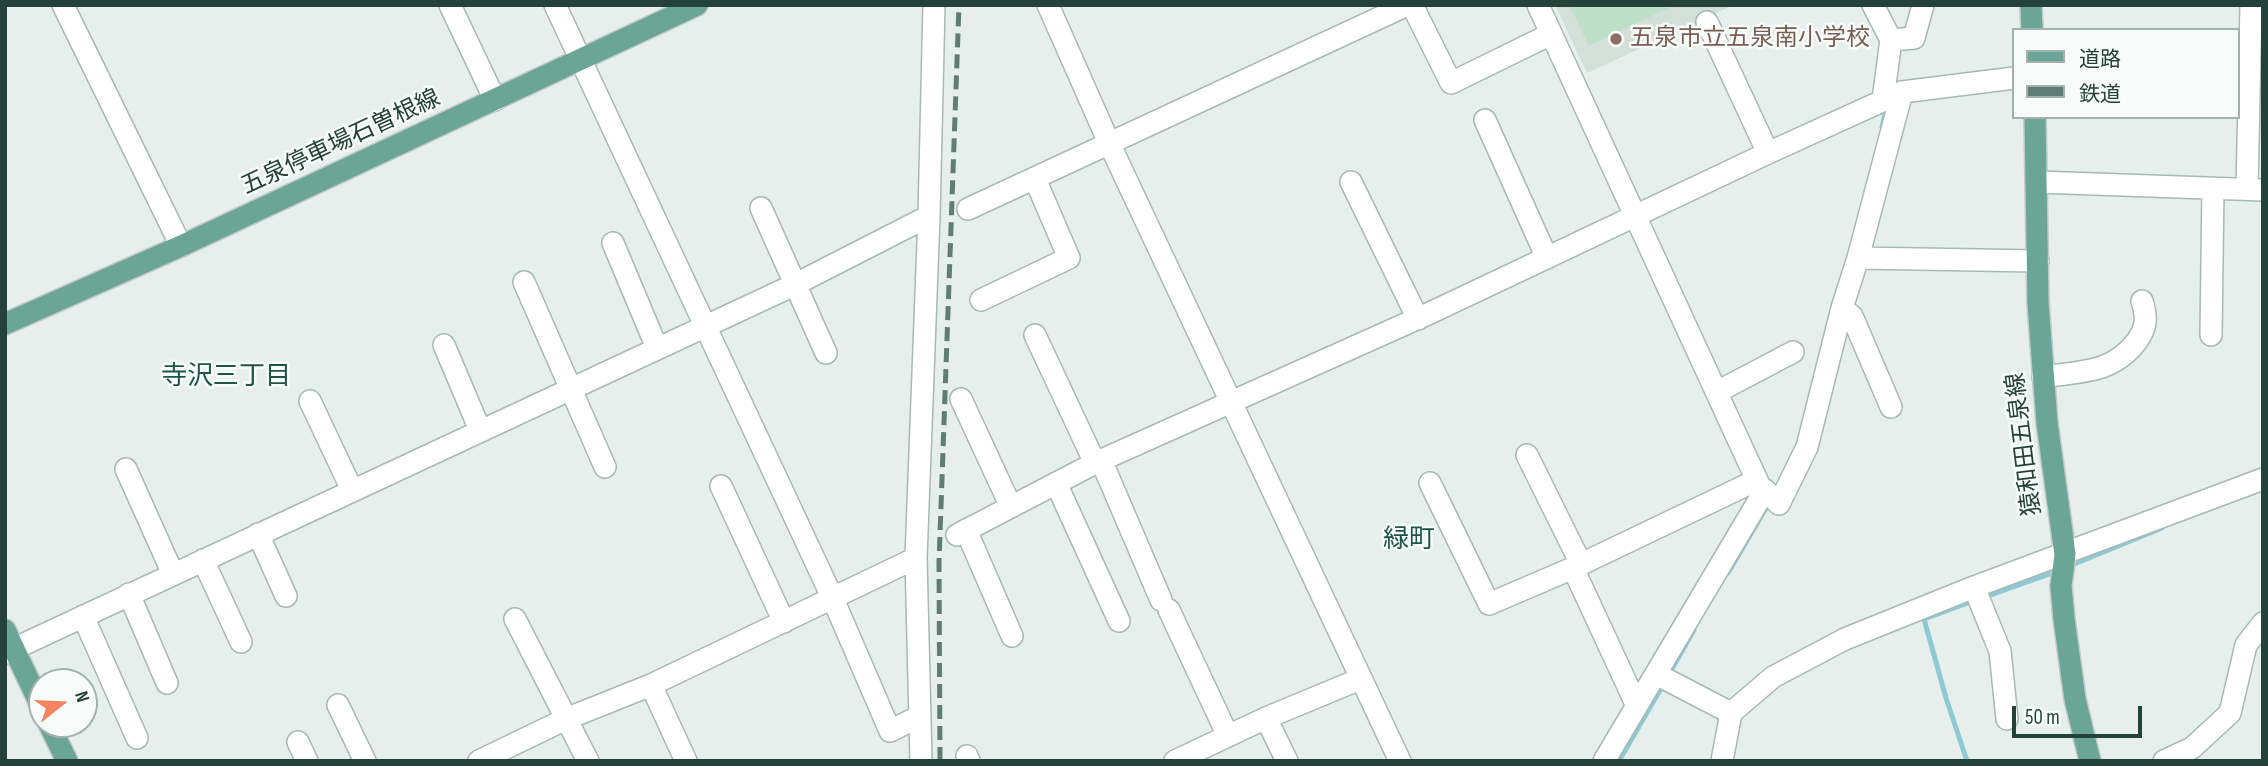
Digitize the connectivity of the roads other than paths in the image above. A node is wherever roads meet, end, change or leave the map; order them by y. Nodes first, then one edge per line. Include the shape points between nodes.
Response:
1 (63, 5) edge
2 (450, 5) edge
3 (555, 5) edge
4 (697, 5) edge
5 (934, 5) edge
6 (1048, 5) edge
7 (1407, 5) edge
8 (1412, 5) edge
9 (1538, 5) edge
10 (1873, 5) edge
11 (1923, 5) edge
12 (2031, 5) edge
13 (2250, 5) edge
14 (1707, 22) dead end
15 (2032, 28) edge
16 (1551, 34) junction
17 (1891, 40) junction
18 (582, 60) junction
19 (2012, 78) edge
20 (1893, 96) junction
21 (495, 100) junction
22 (2035, 119) edge
23 (1485, 120) dead end
24 (1110, 145) junction
25 (1768, 153) junction
26 (1035, 179) junction
27 (2038, 181) junction
28 (1351, 182) dead end
29 (2213, 188) junction
30 (2255, 189) edge
31 (761, 208) dead end
32 (968, 209) dead end
33 (1636, 215) junction
34 (929, 216) junction
35 (613, 243) dead end
36 (181, 246) junction
37 (1547, 258) junction
38 (1858, 258) junction
39 (2038, 261) junction
40 (524, 282) dead end
41 (794, 285) junction
42 (981, 300) dead end
43 (2142, 301) dead end
44 (1842, 309) junction
45 (1418, 319) junction
46 (5, 324) edge
47 (704, 326) junction
48 (1035, 335) dead end
49 (2211, 335) dead end
50 (444, 345) dead end
51 (657, 348) junction
52 (1793, 352) dead end
53 (827, 354) dead end
54 (2043, 377) junction
55 (569, 389) junction
56 (1717, 392) junction
57 (961, 398) dead end
58 (310, 401) dead end
59 (1232, 403) junction
60 (1891, 407) dead end
61 (480, 430) junction
62 (1527, 455) dead end
63 (1098, 462) junction
64 (605, 467) dead end
65 (126, 469) dead end
66 (1056, 483) junction
67 (1430, 483) dead end
68 (2262, 484) edge
69 (1761, 485) junction
70 (721, 486) dead end
71 (352, 491) junction
72 (1011, 507) junction
73 (258, 534) junction
74 (2065, 554) junction
75 (916, 558) junction
76 (203, 560) junction
77 (1577, 566) junction
78 (173, 574) junction
79 (1974, 587) junction
80 (129, 594) junction
81 (286, 596) dead end
82 (833, 599) junction
83 (83, 616) junction
84 (515, 619) dead end
85 (1119, 621) dead end
86 (784, 622) junction
87 (2263, 623) edge
88 (1012, 636) dead end
89 (241, 642) dead end
90 (8, 644) edge
91 (1656, 674) junction
92 (1360, 679) junction
93 (28, 682) edge
94 (167, 683) dead end
95 (651, 685) junction
96 (338, 705) dead end
97 (1637, 706) junction
98 (1731, 713) junction
99 (920, 716) junction
100 (1266, 718) junction
101 (566, 719) junction
102 (2007, 719) dead end
103 (1228, 736) junction
104 (137, 737) dead end
105 (55, 738) edge
106 (520, 751) edge
107 (66, 761) edge
108 (365, 761) edge
109 (479, 761) edge
110 (588, 761) edge
111 (686, 761) edge
112 (922, 761) edge
113 (1175, 761) edge
114 (1287, 761) edge
115 (1400, 761) edge
116 (1604, 761) edge
117 (1722, 761) edge
118 (2090, 761) edge
119 (2164, 761) edge

1 - 36 street
2 - 21 street
3 - 18 street
4 - 18 main road, 五泉停車場石曽根線
5 - 34 street
6 - 24 street
7 - 24 street
8 - 16 street via 1451,83
9 - 16 street
10 - 17 street
11 - 17 street via 1914,38
12 - 15 main road
13 - 30 street
14 - 25 street
16 - 33 street
17 - 20 street
18 - 21 main road, 五泉停車場石曽根線
18 - 47 street
19 - 20 street
20 - 25 street
20 - 38 street
21 - 36 main road, 五泉停車場石曽根線
22 - 27 main road, 猿和田五泉線
23 - 37 street
24 - 26 street
24 - 59 street
25 - 33 street
26 - 32 street
26 - 42 street via 1069,258
27 - 29 street
27 - 39 main road, 猿和田五泉線
28 - 45 street
29 - 30 street
29 - 49 street
31 - 41 street
33 - 37 street
33 - 56 street
34 - 41 street
34 - 75 street
35 - 51 street
36 - 46 main road, 五泉停車場石曽根線
37 - 45 street
38 - 39 street
38 - 44 street
39 - 54 main road, 猿和田五泉線
40 - 55 street
41 - 47 street
41 - 53 street
43 - 54 street via 2147,315 2145,331 2126,355 2106,368
44 - 60 street via 1852,316
44 - 69 street via 1807,447 1779,504
45 - 59 street
47 - 51 street
47 - 82 street
48 - 63 street
50 - 61 street
51 - 55 street
52 - 56 street
54 - 74 main road, 猿和田五泉線
55 - 61 street
55 - 64 street
56 - 69 street
57 - 72 street
58 - 71 street
59 - 63 street
59 - 92 street
61 - 71 street
62 - 77 street
63 - 66 street
63 - 103 street
65 - 78 street
66 - 72 street
66 - 85 street
67 - 77 street via 1489,604
68 - 74 street
69 - 77 street
69 - 91 street
70 - 86 street
71 - 73 street
72 - 88 street via 962,532
73 - 76 street
73 - 81 street
74 - 79 street
74 - 118 main road, 猿和田五泉線 via 2061,586 2064,619 2075,699
75 - 82 street
75 - 99 street
76 - 78 street
76 - 89 street
77 - 97 street
78 - 80 street
79 - 98 street via 1845,639 1773,677
79 - 102 street via 2000,651
80 - 83 street
80 - 94 street
82 - 86 street
82 - 99 street via 890,731
83 - 90 street
83 - 104 street
84 - 101 street
86 - 95 street
87 - 119 street via 2246,645 2230,713 2192,748
90 - 93 main road
91 - 97 street
91 - 98 street
92 - 100 street
92 - 115 street
95 - 101 street
95 - 111 street
96 - 108 street
97 - 116 street
98 - 117 street
99 - 112 street
100 - 103 street
100 - 114 street
101 - 106 street
101 - 110 street
103 - 113 street
105 - 107 main road
106 - 109 street

